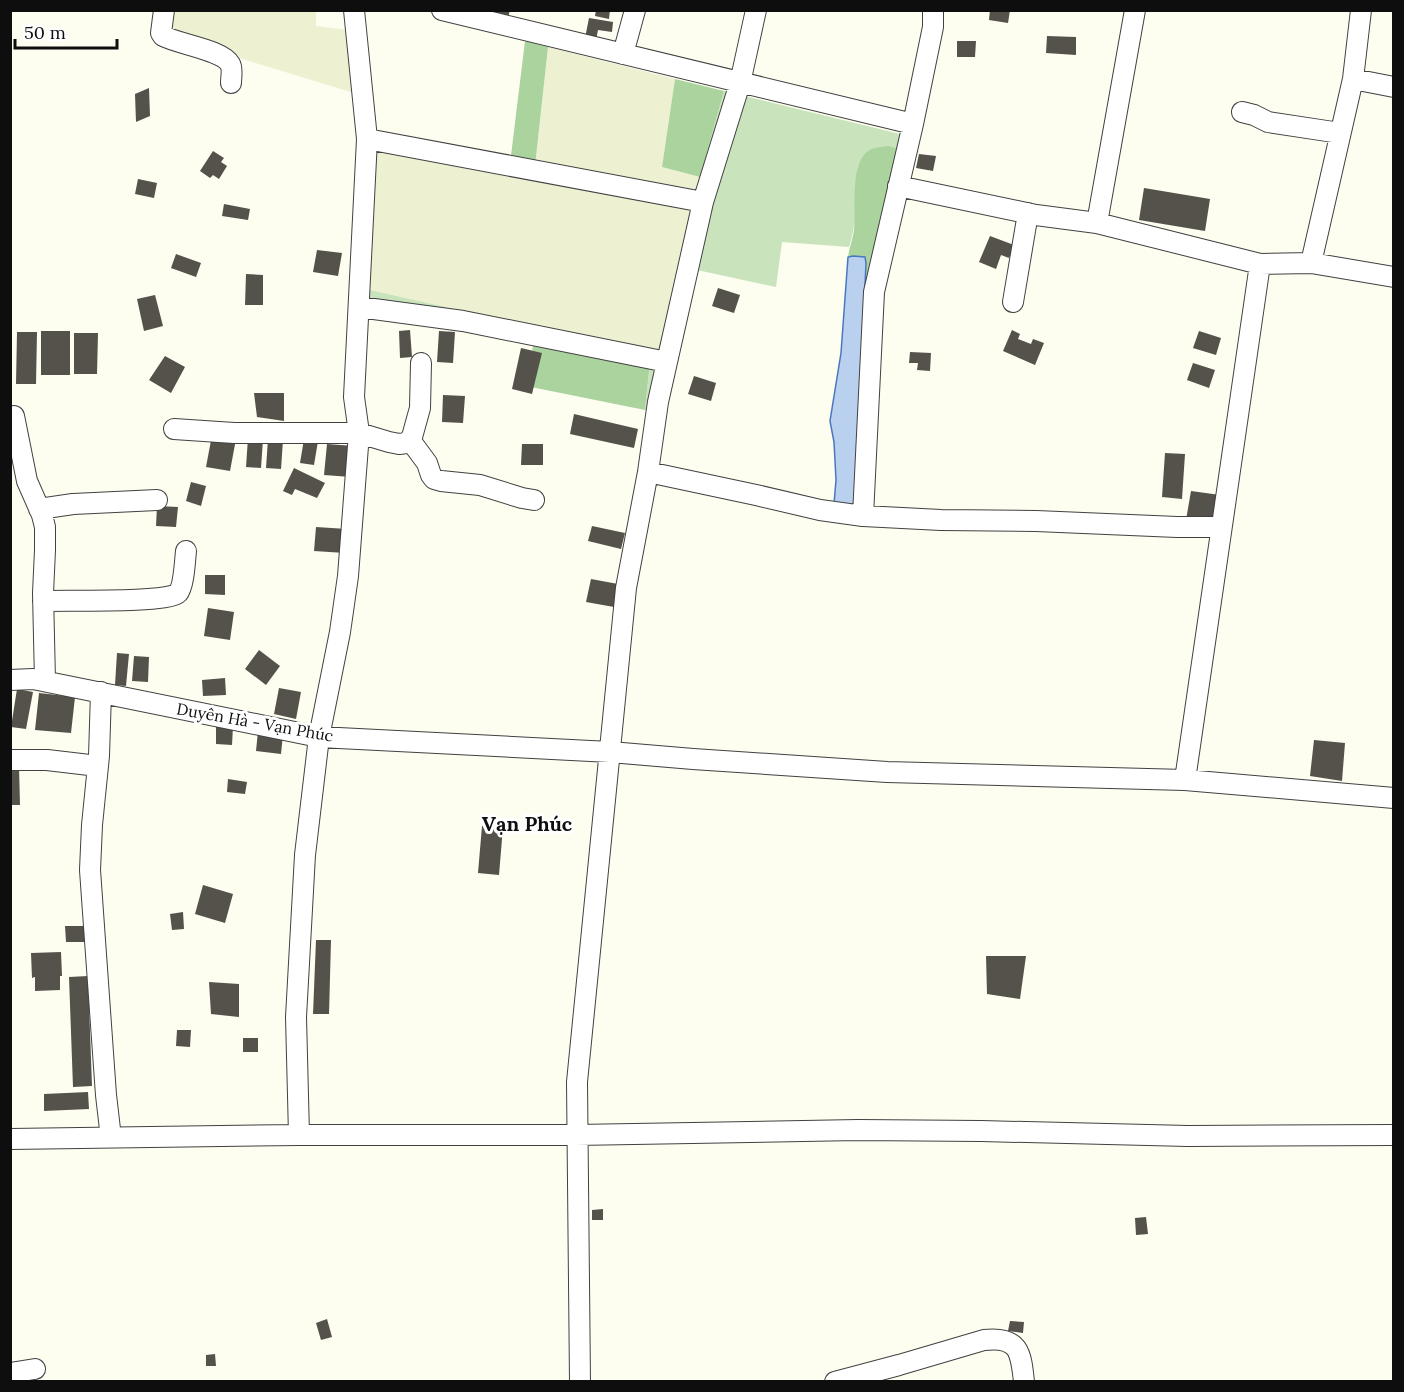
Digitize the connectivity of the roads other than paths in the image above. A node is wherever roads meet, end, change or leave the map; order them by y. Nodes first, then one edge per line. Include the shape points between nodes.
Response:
1 (164, 10) edge
2 (354, 10) edge
3 (442, 10) edge
4 (635, 10) edge
5 (756, 10) edge
6 (933, 10) edge
7 (1135, 10) edge
8 (1361, 10) edge
9 (482, 15) edge
10 (623, 54) junction
11 (1353, 79) junction
12 (740, 82) junction
13 (231, 83) dead end
14 (1394, 87) edge
15 (1242, 112) dead end
16 (913, 124) junction
17 (1340, 133) junction
18 (367, 139) junction
19 (898, 186) junction
20 (703, 202) junction
21 (1028, 213) junction
22 (1097, 223) junction
23 (1311, 263) junction
24 (1260, 264) junction
25 (1394, 277) edge
26 (1013, 302) dead end
27 (358, 307) junction
28 (667, 362) junction
29 (421, 363) dead end
30 (14, 416) dead end
31 (174, 429) dead end
32 (359, 433) junction
33 (410, 440) junction
34 (648, 472) junction
35 (157, 500) dead end
36 (534, 500) dead end
37 (39, 509) junction
38 (862, 516) junction
39 (1222, 525) junction
40 (186, 551) dead end
41 (43, 601) junction
42 (10, 680) edge
43 (45, 681) junction
44 (101, 692) junction
45 (319, 737) junction
46 (610, 752) junction
47 (10, 760) edge
48 (98, 766) junction
49 (1185, 780) junction
50 (1394, 798) edge
51 (298, 1135) junction
52 (576, 1135) junction
53 (1394, 1135) edge
54 (111, 1138) junction
55 (10, 1139) edge
56 (35, 1369) dead end
57 (10, 1373) edge
58 (901, 1373) edge
59 (580, 1382) edge
60 (835, 1382) edge
61 (1024, 1382) edge

1 - 13 street via 160,33 228,60
2 - 18 street
3 - 9 street
4 - 10 street
5 - 12 street
6 - 16 street
7 - 22 street
8 - 11 street
9 - 10 street
10 - 12 street
11 - 14 street
11 - 17 street
12 - 16 street
12 - 20 street
15 - 17 street via 1268,122
16 - 19 street
17 - 23 street
18 - 20 street
18 - 27 street
19 - 21 street
19 - 38 street via 874,292
20 - 28 street
21 - 22 street
21 - 26 street
22 - 24 street
23 - 24 street
23 - 25 street
24 - 39 street
27 - 28 street via 463,321
27 - 32 street via 354,397
28 - 34 street
29 - 33 street via 420,408
30 - 37 street via 27,481
31 - 32 street
32 - 33 street via 389,442
32 - 45 street via 348,576
33 - 36 street via 428,462 434,479 480,485
34 - 38 street
34 - 46 street via 626,588
35 - 37 street
37 - 41 street via 45,527
38 - 39 street via 1177,527
39 - 49 street
40 - 41 street via 180,590 173,596
41 - 43 street
42 - 43 street, Duyên Hà - Vạn Phúc
43 - 44 street, Duyên Hà - Vạn Phúc
44 - 45 street, Duyên Hà - Vạn Phúc
44 - 48 street
45 - 46 street, Duyên Hà - Vạn Phúc
45 - 51 street via 305,855 296,1017
46 - 49 street, Duyên Hà - Vạn Phúc via 887,771
46 - 52 street via 577,1082
47 - 48 street
48 - 54 street via 90,870
49 - 50 street, Duyên Hà - Vạn Phúc
51 - 52 street
51 - 54 street
52 - 53 street via 858,1130
52 - 59 street
54 - 55 street
56 - 57 street
58 - 60 street
58 - 61 street via 998,1338 1015,1346 1020,1354

